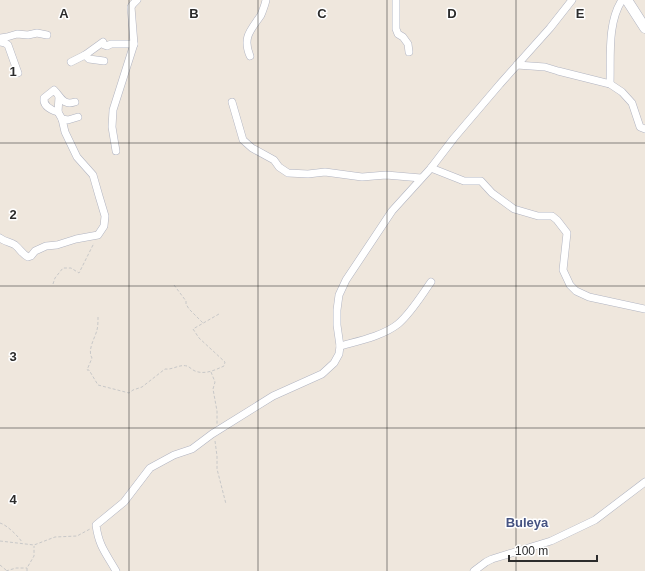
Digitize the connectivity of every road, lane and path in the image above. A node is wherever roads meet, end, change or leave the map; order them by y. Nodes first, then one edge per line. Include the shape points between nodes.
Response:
1 (137, 0) edge
2 (266, 0) edge
3 (396, 0) edge
4 (572, 0) edge
5 (622, 0) edge
6 (627, 0) edge
7 (645, 28) edge
8 (47, 35) dead end
9 (0, 38) edge
10 (0, 42) edge
11 (134, 44) junction
12 (409, 52) dead end
13 (85, 55) junction
14 (250, 56) dead end
15 (104, 61) dead end
16 (71, 62) dead end
17 (517, 65) junction
18 (18, 74) dead end
19 (610, 84) junction
20 (59, 97) junction
21 (75, 102) dead end
22 (232, 102) dead end
23 (60, 116) junction
24 (78, 117) dead end
25 (645, 129) edge
26 (116, 151) dead end
27 (431, 168) junction
28 (421, 178) junction
29 (98, 235) junction
30 (0, 238) edge
31 (431, 282) dead end
32 (53, 284) dead end
33 (174, 285) dead end
34 (645, 309) edge
35 (219, 314) dead end
36 (98, 317) dead end
37 (203, 323) junction
38 (340, 346) junction
39 (645, 482) edge
40 (0, 523) edge
41 (96, 526) junction
42 (0, 541) edge
43 (22, 543) junction
44 (34, 545) junction
45 (0, 565) edge
46 (27, 568) junction
47 (6, 571) edge
48 (27, 571) edge
49 (116, 571) edge
50 (474, 571) edge

1 - 11 street via 131,7
2 - 14 street via 264,10 247,39
3 - 12 street via 396,28 408,44
4 - 17 street
5 - 19 street via 614,18
6 - 7 main road
8 - 9 street via 16,34
10 - 18 street via 8,45
11 - 13 street via 107,46 103,42
11 - 26 street via 113,110 112,127
13 - 15 street via 89,59
13 - 16 street
17 - 19 street via 545,66 558,72
17 - 27 street
19 - 25 street via 629,99 640,127
20 - 21 street via 70,104
20 - 23 street
20 - 23 street via 54,90 43,100 46,107
22 - 28 street via 243,140 274,160 288,173 325,172 362,177 386,175
23 - 24 street via 68,120
23 - 29 street via 71,147 93,175 104,216 104,226
27 - 28 street
27 - 34 street via 464,181 481,181 492,193 514,209 556,218 567,233 563,270 576,291 589,297
28 - 38 street via 392,211 343,287 337,310
29 - 30 street via 46,246 28,257 15,245
29 - 32 path via 79,273 71,268 62,268 54,278
31 - 38 street via 398,324 373,336
33 - 37 path via 189,309
35 - 37 path
36 - 37 path via 92,341 92,358 87,370 98,385 129,393 142,388 164,369 187,366 195,371 211,372 224,366 225,362 193,329
38 - 41 street via 337,358 322,374 282,392 192,449 150,468 124,502
39 - 50 street via 595,520 551,541 492,559
40 - 43 path via 18,536
41 - 44 path via 77,536 55,537
41 - 49 street via 102,550
42 - 43 path
43 - 44 path
44 - 46 path via 34,556
45 - 47 path
46 - 47 path
46 - 48 path

